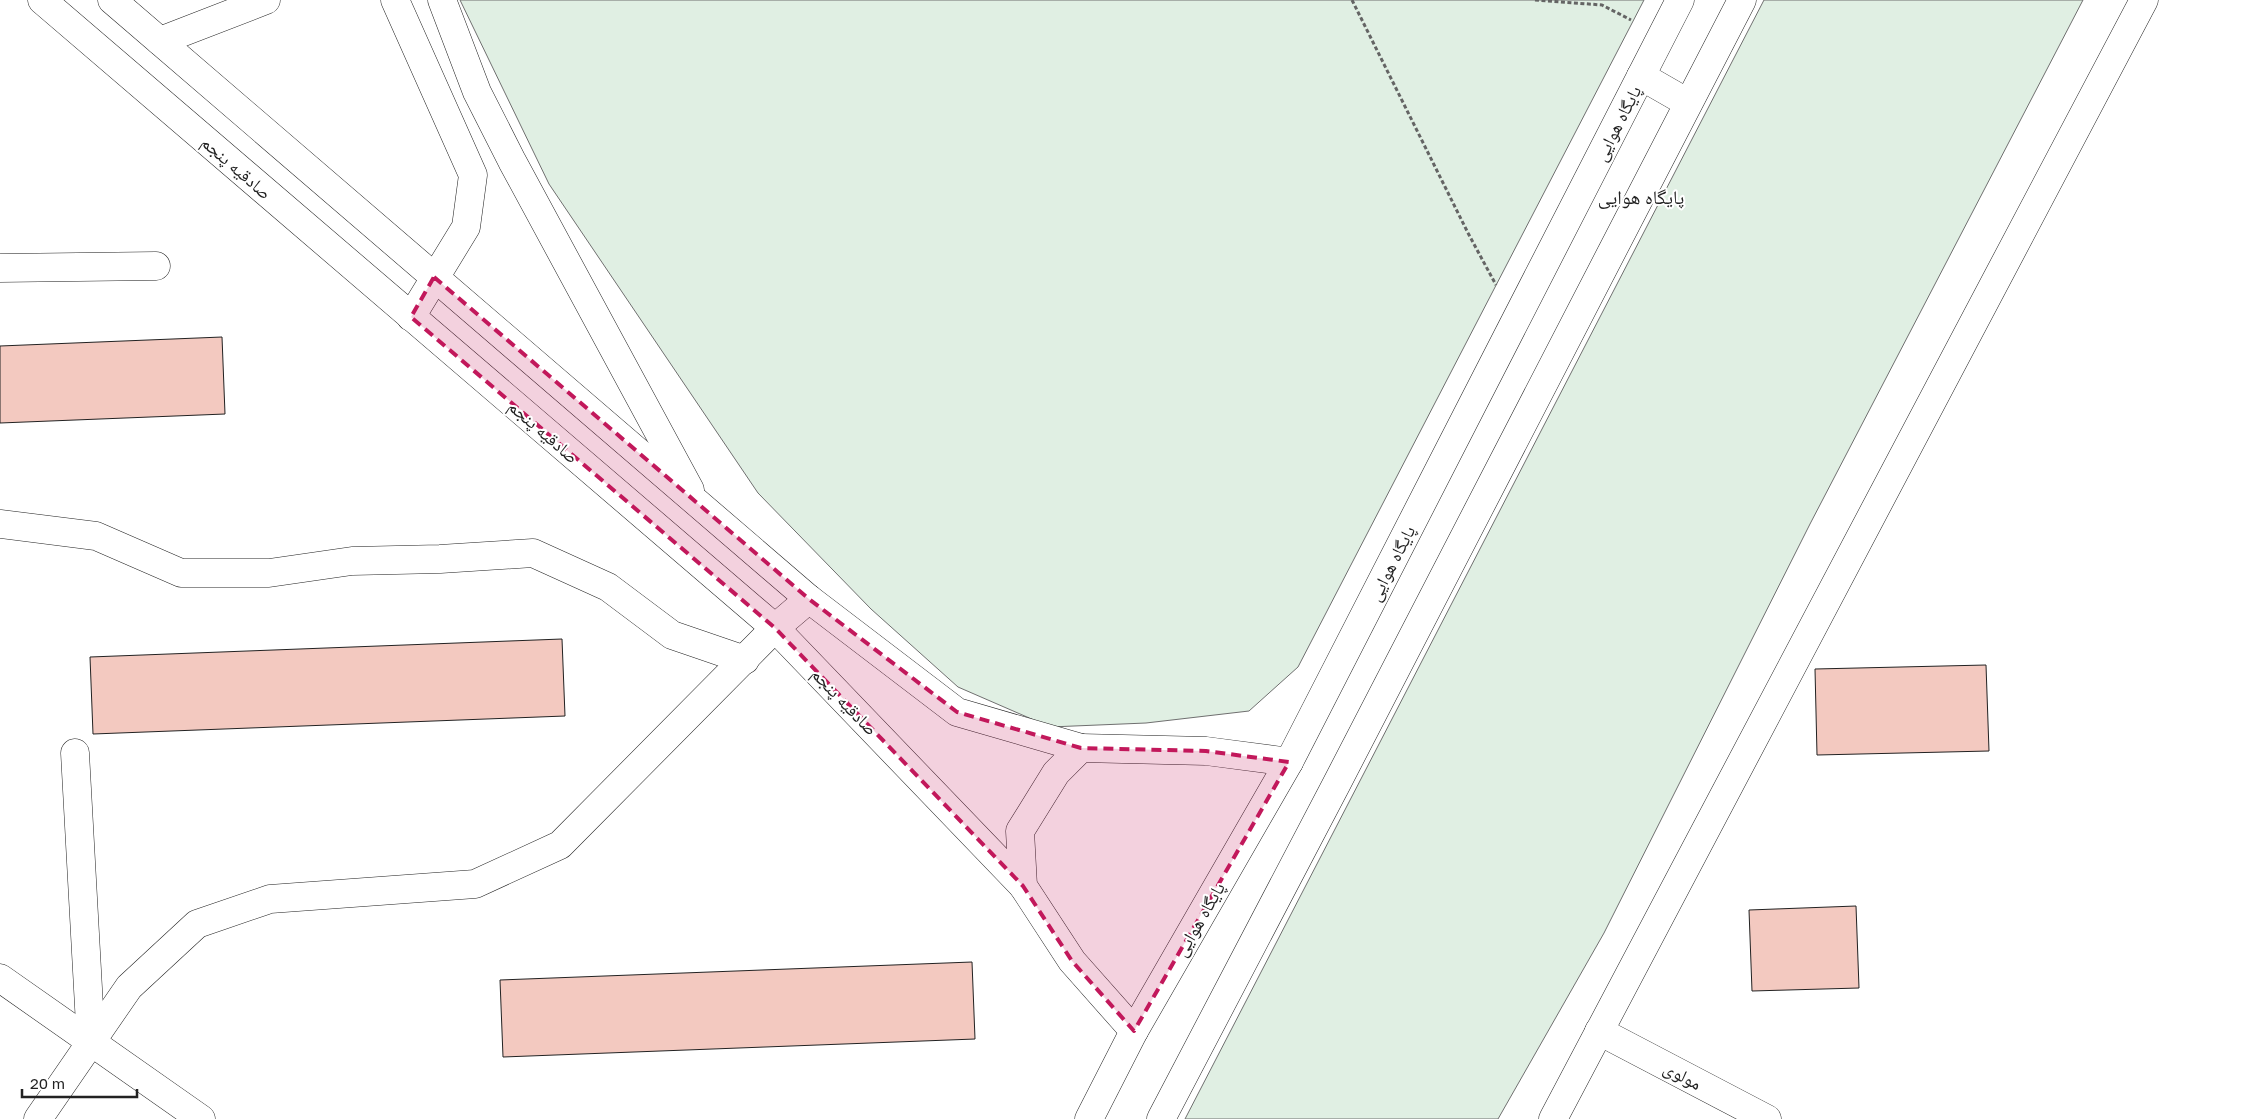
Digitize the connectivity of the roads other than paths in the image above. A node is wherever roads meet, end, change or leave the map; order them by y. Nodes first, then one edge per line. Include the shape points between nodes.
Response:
1 (42, 0) edge
2 (112, 0) edge
3 (266, 0) edge
4 (395, 0) edge
5 (442, 0) edge
6 (1680, 0) edge
7 (1742, 0) edge
8 (2144, 0) edge
9 (160, 41) junction
10 (1641, 76) junction
11 (1688, 103) junction
12 (156, 266) dead end
13 (0, 268) edge
14 (434, 277) junction
15 (411, 317) junction
16 (698, 504) junction
17 (0, 524) edge
18 (808, 599) junction
19 (775, 628) junction
20 (745, 660) junction
21 (1082, 748) junction
22 (75, 753) dead end
23 (1289, 762) junction
24 (1023, 886) junction
25 (0, 978) edge
26 (1134, 1031) junction
27 (1600, 1031) junction
28 (90, 1044) junction
29 (38, 1119) edge
30 (201, 1119) edge
31 (1089, 1119) edge
32 (1162, 1119) edge
33 (1554, 1119) edge
34 (1767, 1119) edge

1 - 15 street, صادقیه پنجم
2 - 9 street
3 - 9 street
4 - 14 street via 473,175 466,228
5 - 16 street via 478,92 512,161
6 - 10 street, پایگاه هوایی
7 - 11 street
8 - 27 street
9 - 14 street
10 - 11 street
10 - 23 street, پایگاه هوایی
11 - 32 street
12 - 13 street
14 - 15 street
14 - 16 street
15 - 19 street, صادقیه پنجم
16 - 18 street
17 - 20 street via 96,536 181,573 270,573 352,561 533,553 608,587 672,635
18 - 19 street
18 - 21 street via 957,712
19 - 20 street
19 - 24 street, صادقیه پنجم
20 - 28 street via 560,844 475,884 270,899 196,924 129,987
21 - 23 street via 1206,752
21 - 24 street via 1056,773 1020,830
22 - 28 street
23 - 26 street, پایگاه هوایی
24 - 26 street, صادقیه پنجم via 1072,961
25 - 28 street
26 - 31 street, پایگاه هوایی
27 - 33 street
27 - 34 street, مولوی
28 - 29 street
28 - 30 street

